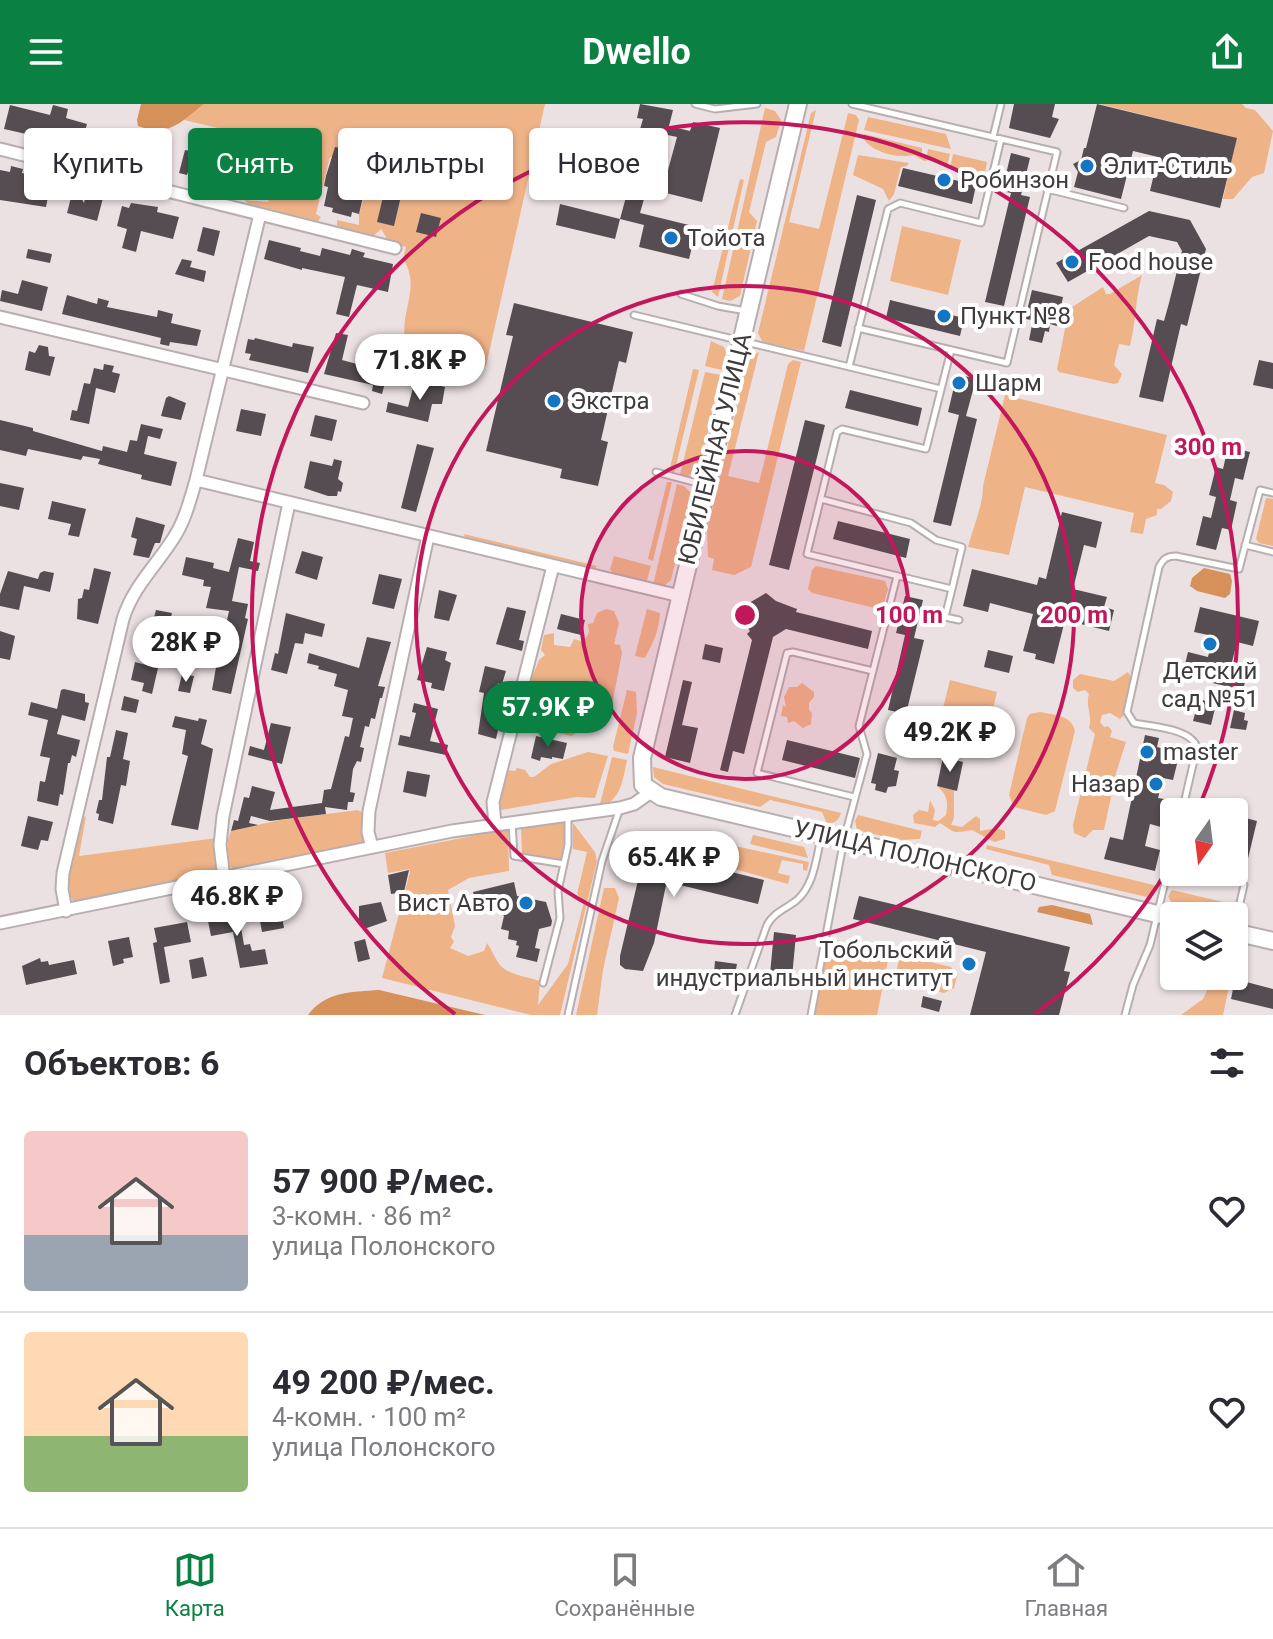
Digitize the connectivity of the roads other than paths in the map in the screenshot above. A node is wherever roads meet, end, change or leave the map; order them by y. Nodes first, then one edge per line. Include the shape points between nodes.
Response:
1 (695, 104) edge
2 (757, 104) edge
3 (798, 104) edge
4 (852, 104) edge
5 (1001, 104) edge
6 (993, 137) junction
7 (1001, 139) junction
8 (0, 149) edge
9 (1047, 189) junction
10 (1124, 208) dead end
11 (260, 214) junction
12 (395, 248) dead end
13 (681, 294) dead end
14 (748, 312) junction
15 (634, 315) dead end
16 (0, 317) edge
17 (858, 328) junction
18 (741, 341) junction
19 (951, 350) junction
20 (849, 367) junction
21 (222, 371) junction
22 (941, 389) junction
23 (363, 403) dead end
24 (656, 472) dead end
25 (196, 480) junction
26 (706, 485) junction
27 (1273, 493) edge
28 (820, 499) junction
29 (289, 503) junction
30 (428, 536) junction
31 (1245, 545) junction
32 (1273, 552) edge
33 (553, 566) junction
34 (897, 576) junction
35 (952, 589) junction
36 (680, 596) junction
37 (959, 620) dead end
38 (873, 671) junction
39 (651, 792) junction
40 (854, 797) junction
41 (1185, 798) edge
42 (620, 808) junction
43 (568, 814) junction
44 (512, 821) junction
45 (495, 824) junction
46 (821, 834) junction
47 (844, 839) junction
48 (372, 847) junction
49 (564, 864) junction
50 (224, 879) junction
51 (66, 911) junction
52 (1160, 915) edge
53 (0, 923) edge
54 (1160, 928) edge
55 (1248, 934) edge
56 (1273, 941) edge
57 (543, 983) dead end
58 (568, 1015) edge
59 (735, 1015) edge
60 (811, 1015) edge
61 (1125, 1015) edge

1 - 2 lane via 723,109
3 - 14 main road, ЮБИЛЕЙНАЯ УЛИЦА
4 - 6 lane
5 - 6 lane
6 - 7 lane
7 - 9 lane via 1057,152
7 - 17 lane via 981,223 900,203 888,209
8 - 11 street
9 - 10 lane
9 - 19 lane via 1007,363
11 - 12 street
11 - 21 street
13 - 14 lane
14 - 18 main road, ЮБИЛЕЙНАЯ УЛИЦА
15 - 18 lane
16 - 21 street
17 - 19 lane
17 - 20 lane
18 - 20 lane
18 - 26 main road, ЮБИЛЕЙНАЯ УЛИЦА
19 - 22 lane
20 - 22 lane
21 - 23 street
21 - 25 street
22 - 28 lane via 926,449 837,432
24 - 26 lane
25 - 29 street
25 - 51 street via 182,504 174,538 136,588 123,619 63,873
26 - 36 main road, ЮБИЛЕЙНАЯ УЛИЦА
27 - 31 lane via 1260,490
28 - 34 lane via 807,554
28 - 35 lane via 911,523 936,540 962,547
29 - 30 street
29 - 50 street via 223,816
30 - 33 street
30 - 48 street via 369,811
31 - 32 lane
31 - 41 lane via 1238,572 1176,556 1159,567 1127,712 1134,723 1196,742
33 - 36 street
33 - 45 street via 493,802
34 - 35 lane
34 - 38 lane
35 - 37 lane via 945,617
36 - 39 main road, ЮБИЛЕЙНАЯ УЛИЦА via 641,766 643,785
38 - 40 lane via 859,726 867,754
38 - 40 lane via 787,653 757,773
39 - 42 street
39 - 46 main road, УЛИЦА ПОЛОНСКОГО
40 - 47 lane
42 - 43 street
42 - 58 lane via 602,861
43 - 44 street
43 - 49 lane
44 - 45 street
44 - 49 lane via 514,856
45 - 48 street
46 - 47 main road, УЛИЦА ПОЛОНСКОГО
46 - 59 lane via 806,889 767,925
47 - 52 main road, УЛИЦА ПОЛОНСКОГО
47 - 60 lane
48 - 50 street
49 - 57 lane via 560,918
50 - 51 street
51 - 53 street
54 - 61 lane
55 - 56 main road

